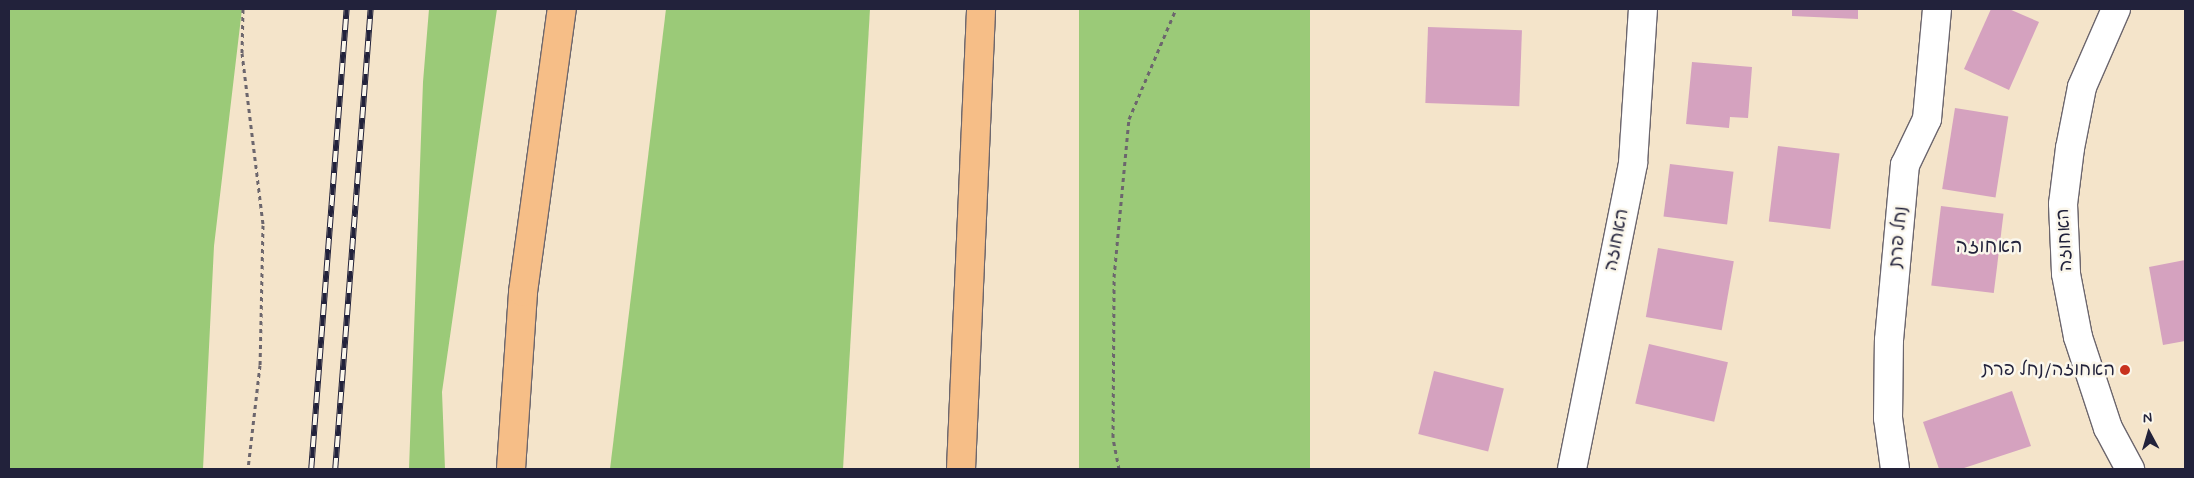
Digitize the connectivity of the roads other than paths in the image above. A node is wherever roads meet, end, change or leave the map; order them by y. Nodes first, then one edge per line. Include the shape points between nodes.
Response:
1 (562, 9) edge
2 (981, 9) edge
3 (1643, 9) edge
4 (1937, 9) edge
5 (2116, 9) edge
6 (511, 469) edge
7 (961, 469) edge
8 (1572, 469) edge
9 (1895, 469) edge
10 (2130, 469) edge

1 - 6 highway via 523,292
2 - 7 highway
3 - 8 street, האחוזה via 1633,163
4 - 9 street, נחל פרת via 1927,119 1905,165 1904,175 1889,340 1888,418
5 - 10 street, האחוזה via 2082,87 2063,204 2066,274 2078,337 2108,428

